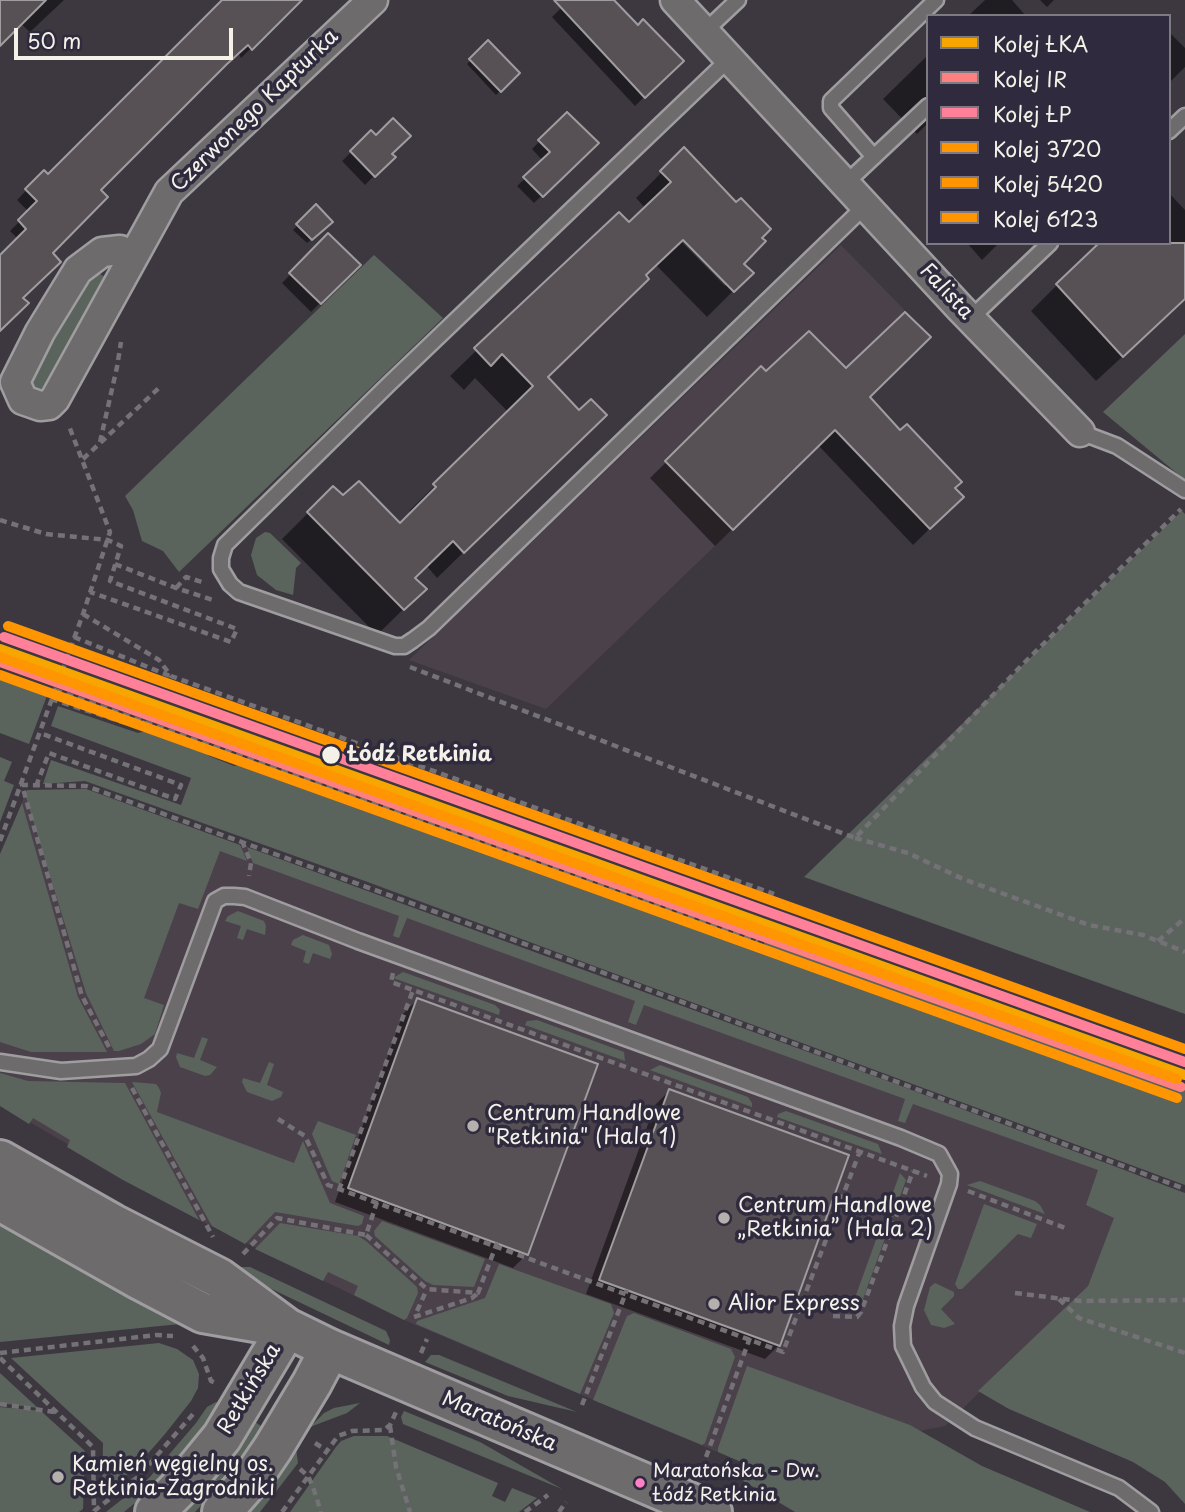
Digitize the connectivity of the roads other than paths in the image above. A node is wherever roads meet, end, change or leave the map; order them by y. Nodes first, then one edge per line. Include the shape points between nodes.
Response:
1 (373, 0) edge
2 (675, 0) edge
3 (738, 0) edge
4 (936, 0) edge
5 (704, 33) junction
6 (729, 59) junction
7 (926, 108) edge
8 (1185, 116) edge
9 (1171, 129) edge
10 (874, 157) junction
11 (845, 184) junction
12 (866, 206) junction
13 (1048, 245) edge
14 (133, 256) junction
15 (971, 318) junction
16 (1080, 432) joint
17 (1185, 490) edge
18 (0, 1062) edge
19 (0, 1160) edge
20 (0, 1201) edge
21 (287, 1328) junction
22 (330, 1349) junction
23 (155, 1512) edge
24 (222, 1512) edge
25 (712, 1512) edge
26 (1151, 1512) edge

1 - 14 street, Czerwonego Kapturka via 169,192
2 - 5 street, Falista
3 - 5 lane
4 - 10 lane via 831,101 831,108
5 - 6 street, Falista
6 - 11 street, Falista
6 - 12 lane via 225,545 221,569 230,584 239,592 404,646 449,608
7 - 10 lane
8 - 9 lane
10 - 11 lane
11 - 12 street, Falista
12 - 15 street, Falista
13 - 15 lane
14 - 14 street, Czerwonego Kapturka via 48,401 23,400 15,382 78,270 102,251 120,250
15 - 16 street, Falista
16 - 17 lane, Falista via 1117,446
18 - 26 lane via 61,1071 136,1066 149,1059 160,1049 215,901 224,896 245,897 939,1154 950,1174 949,1184 902,1325 903,1346 923,1387 935,1402 975,1428 1119,1488
19 - 21 main road, Maratońska via 219,1278
20 - 21 main road, Maratońska via 203,1312
21 - 22 main road, Maratońska
21 - 23 main road, Retkińska via 222,1437
22 - 24 main road via 273,1448
22 - 25 main road, Maratońska

